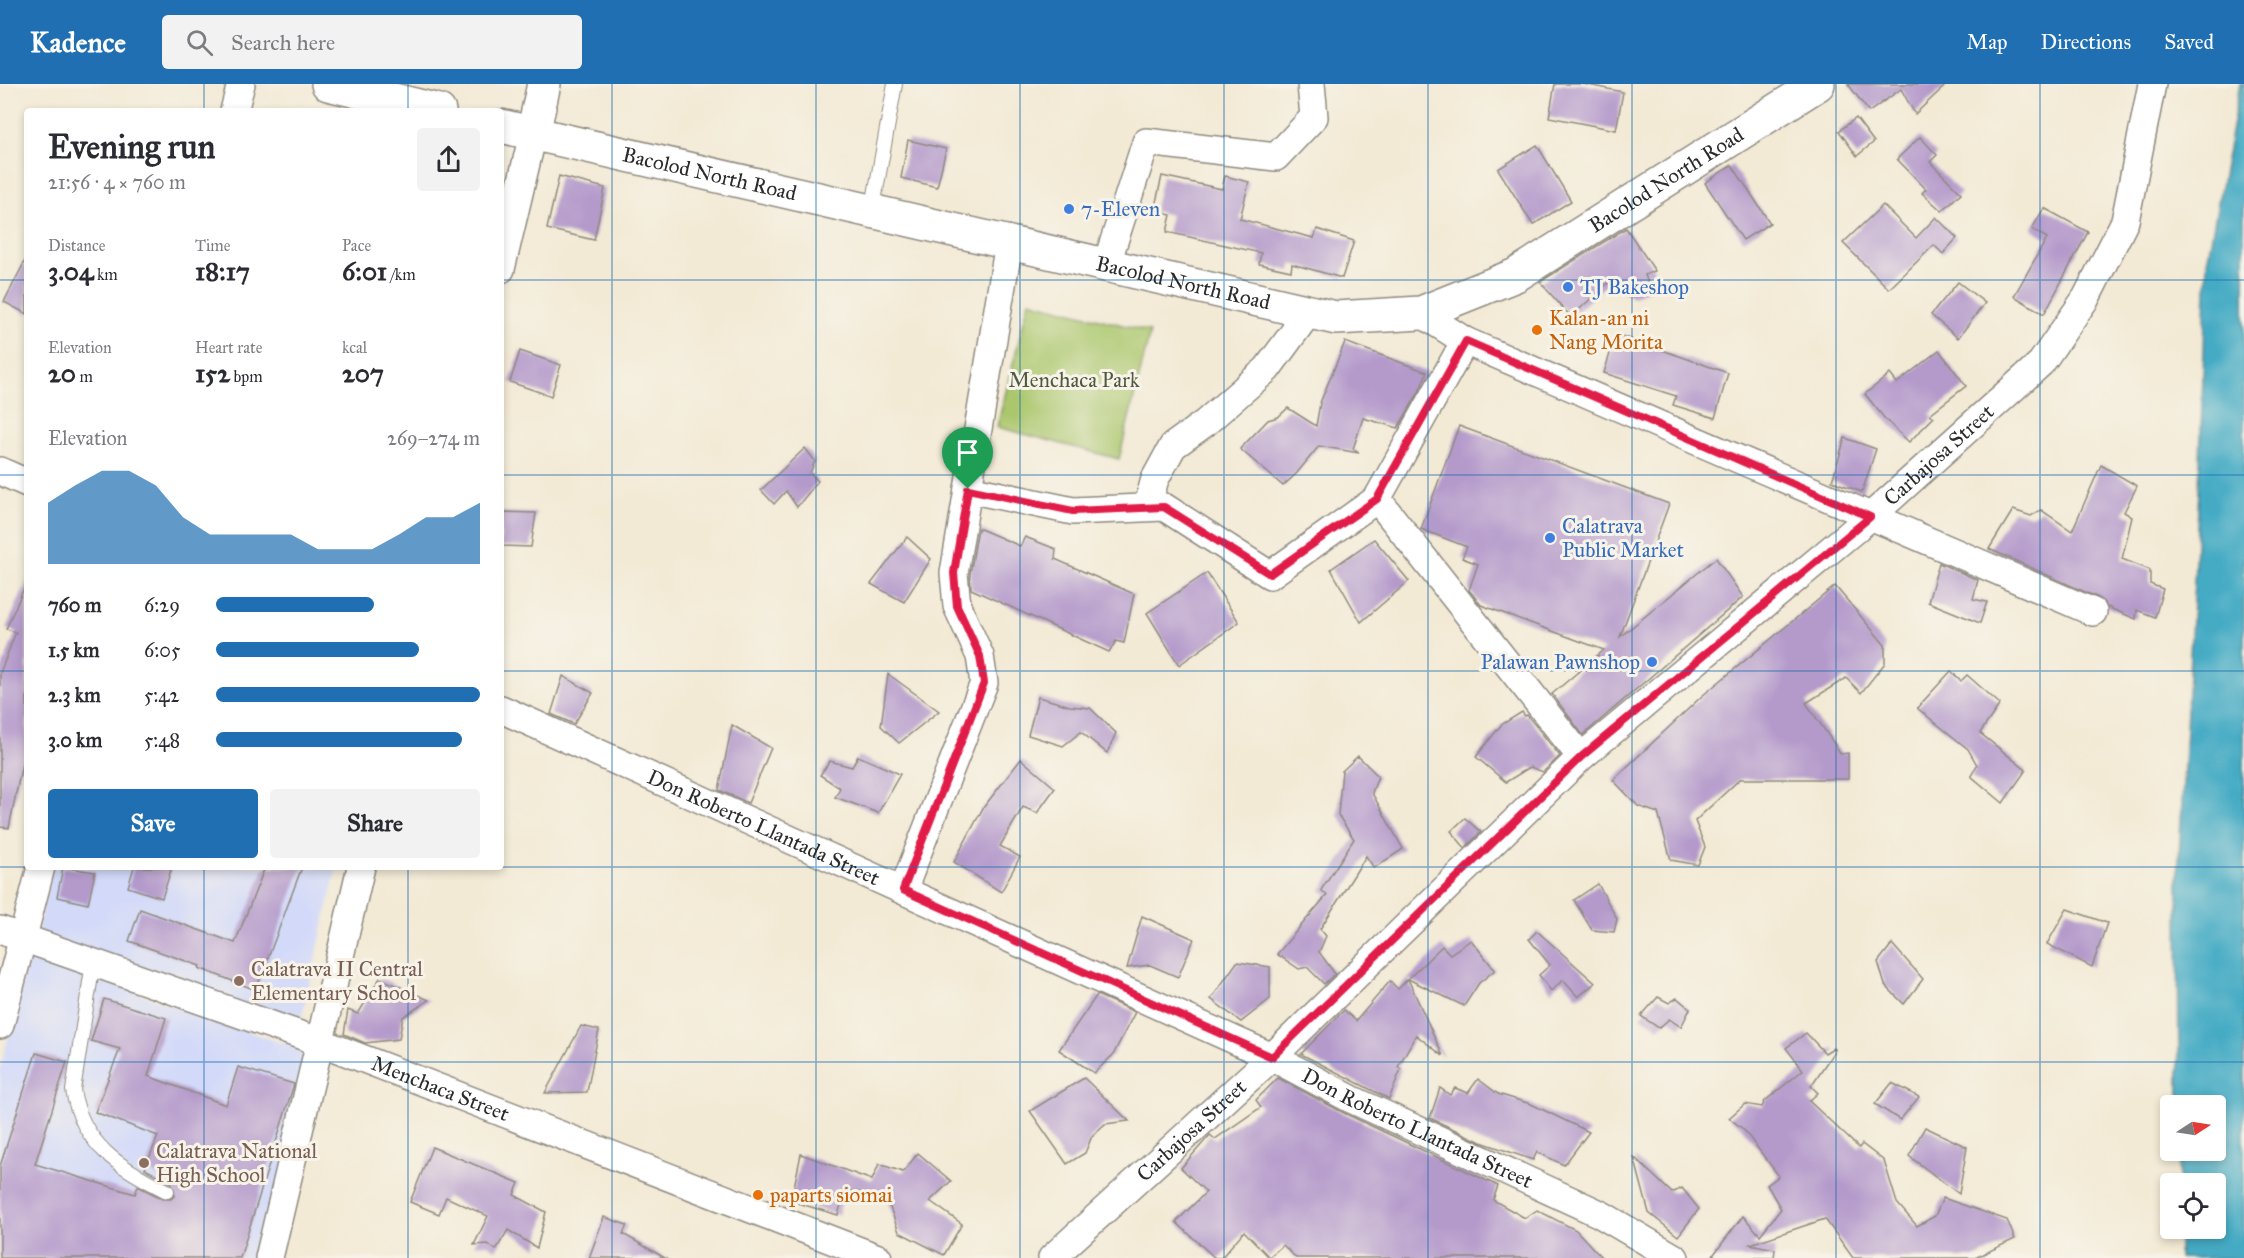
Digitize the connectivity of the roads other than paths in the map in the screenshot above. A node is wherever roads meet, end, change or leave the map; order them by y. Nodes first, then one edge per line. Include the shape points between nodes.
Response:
1 (241, 84) edge
2 (328, 84) edge
3 (544, 84) edge
4 (895, 84) edge
5 (1311, 84) edge
6 (1818, 84) edge
7 (2152, 84) edge
8 (235, 108) edge
9 (427, 108) edge
10 (504, 127) edge
11 (533, 134) junction
12 (872, 212) junction
13 (1009, 243) junction
14 (504, 256) edge
15 (1106, 266) junction
16 (1309, 312) junction
17 (1421, 313) junction
18 (1466, 341) junction
19 (0, 471) edge
20 (24, 482) edge
21 (968, 489) junction
22 (1377, 499) junction
23 (1147, 507) junction
24 (1870, 517) junction
25 (2093, 612) dead end
26 (504, 710) edge
27 (1581, 757) junction
28 (40, 870) edge
29 (360, 870) edge
30 (903, 890) junction
31 (11, 934) edge
32 (93, 963) junction
33 (0, 1025) edge
34 (320, 1042) junction
35 (1272, 1057) junction
36 (167, 1191) dead end
37 (269, 1258) edge
38 (878, 1258) edge
39 (1052, 1258) edge
40 (1675, 1258) edge

1 - 8 street
2 - 9 main road
3 - 11 main road
4 - 12 lane
5 - 15 street via 1314,117 1276,157 1146,142
6 - 17 main road, Bacolod North Road via 1516,275
7 - 24 street, Carbajosa Street via 2125,221 2086,298 2042,363
10 - 11 main road, Bacolod North Road
11 - 12 main road, Bacolod North Road
11 - 14 street
12 - 13 main road, Bacolod North Road
13 - 15 main road, Bacolod North Road
13 - 21 street
15 - 16 main road, Bacolod North Road
16 - 17 main road, Bacolod North Road via 1336,318
16 - 23 street via 1267,369 1173,446 1155,479
17 - 18 street
18 - 22 street
18 - 24 street
19 - 20 street
21 - 23 street via 1073,511
21 - 30 street via 954,573 957,606 980,656 984,683
22 - 23 street via 1270,574 1164,507
22 - 27 street
24 - 25 street
24 - 27 street, Carbajosa Street
26 - 30 street, Don Roberto Llantada Street
27 - 35 street, Carbajosa Street
28 - 31 street
29 - 34 street
30 - 35 street, Don Roberto Llantada Street
31 - 32 street, Menchaca Street
31 - 33 street
32 - 34 street, Menchaca Street
32 - 36 lane via 73,1090 76,1107 84,1129 126,1171
34 - 37 street
34 - 38 street, Menchaca Street
35 - 39 street, Carbajosa Street
35 - 40 street, Don Roberto Llantada Street via 1351,1099 1600,1214

